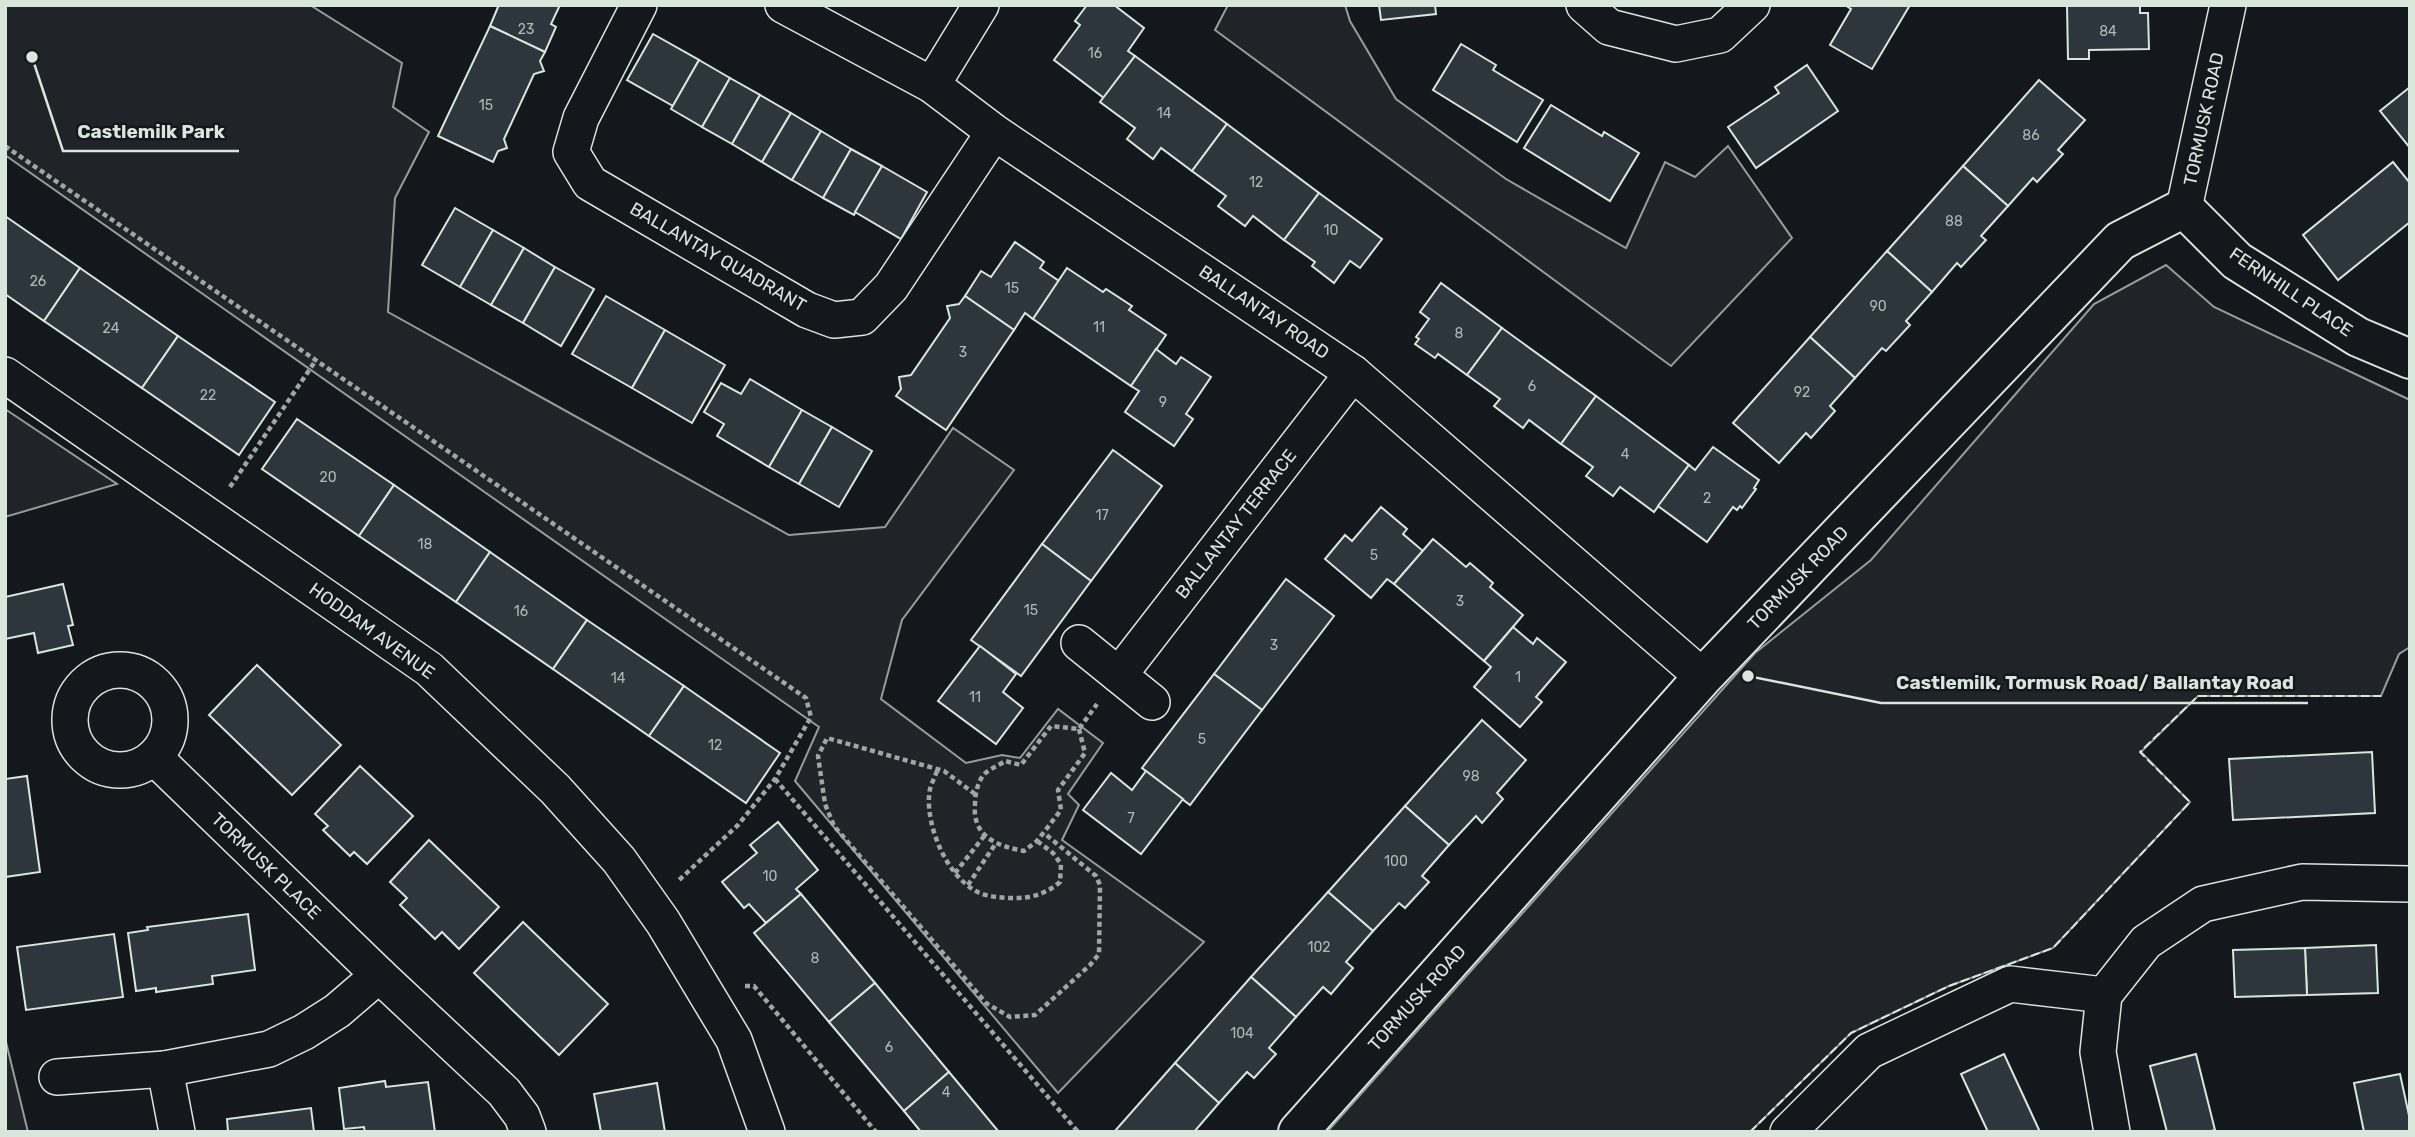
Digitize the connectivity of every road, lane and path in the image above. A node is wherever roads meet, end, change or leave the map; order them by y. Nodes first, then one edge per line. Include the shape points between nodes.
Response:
1 (639, 5) edge
2 (783, 5) edge
3 (981, 5) edge
4 (1584, 5) edge
5 (1752, 5) edge
6 (2228, 5) edge
7 (932, 85) junction
8 (994, 132) junction
9 (5, 146) edge
10 (2184, 208) junction
11 (2410, 359) edge
12 (316, 360) junction
13 (1353, 373) junction
14 (5, 375) edge
15 (210, 517) junction
16 (1079, 643) dead end
17 (1119, 675) junction
18 (1703, 677) junction
19 (1152, 702) dead end
20 (1079, 729) junction
21 (154, 757) dead end
22 (937, 771) junction
23 (775, 779) junction
24 (975, 794) junction
25 (1044, 833) junction
26 (985, 835) junction
27 (1037, 841) junction
28 (996, 843) junction
29 (955, 873) junction
30 (2410, 884) edge
31 (968, 885) junction
32 (652, 906) junction
33 (379, 975) junction
34 (702, 987) junction
35 (2104, 995) junction
36 (165, 1069) junction
37 (57, 1077) dead end
38 (177, 1132) edge
39 (528, 1132) edge
40 (767, 1132) edge
41 (876, 1132) edge
42 (1078, 1132) edge
43 (1298, 1132) edge
44 (1788, 1132) edge
45 (2112, 1132) edge

1 - 8 street, BALLANTAY QUADRANT via 582,118 571,152 590,183 807,310 834,320 862,317 891,287
2 - 7 street, BALLANTAY ROAD
3 - 7 street
4 - 5 street via 1609,27 1676,44 1720,35
6 - 10 street, TORMUSK ROAD
7 - 8 street, BALLANTAY ROAD
8 - 13 street, BALLANTAY ROAD
9 - 12 path
10 - 11 street, FERNHILL PLACE via 2236,261 2358,337
10 - 18 street, TORMUSK ROAD via 2120,241
12 - 15 path
12 - 23 path via 806,698 811,717
13 - 17 street, BALLANTAY TERRACE
13 - 18 street, BALLANTAY ROAD
14 - 15 street, HODDAM AVENUE
15 - 32 street, HODDAM AVENUE via 429,669 555,789 619,860
16 - 17 street
17 - 19 street
17 - 20 path
18 - 43 street, TORMUSK ROAD
20 - 24 path via 1051,726 1021,765 1005,761 983,775
20 - 25 path via 1085,753 1058,790 1062,810
21 - 33 street, TORMUSK PLACE
22 - 24 path via 944,771
22 - 25 path via 827,738 818,756 825,804 834,826 986,1003 1010,1017 1035,1015 1099,954 1100,885 1096,876
22 - 29 path via 929,792 929,811 939,844
23 - 32 path via 738,825
23 - 42 path
24 - 26 path via 977,828
25 - 27 path
26 - 28 path
26 - 29 path
27 - 28 path via 1024,851
27 - 31 path via 1061,864 1060,882 1048,892 1001,898
28 - 31 path
29 - 31 path
30 - 35 street via 2302,882 2203,904 2146,942
32 - 34 street, HODDAM AVENUE
33 - 36 street via 337,1011 269,1049
33 - 39 street, TORMUSK PLACE via 504,1092 522,1115
34 - 40 street, HODDAM AVENUE via 734,1040
34 - 41 path via 754,986
35 - 44 street via 2010,984 1869,1051
35 - 45 street via 2098,1052
36 - 37 street
36 - 38 street

